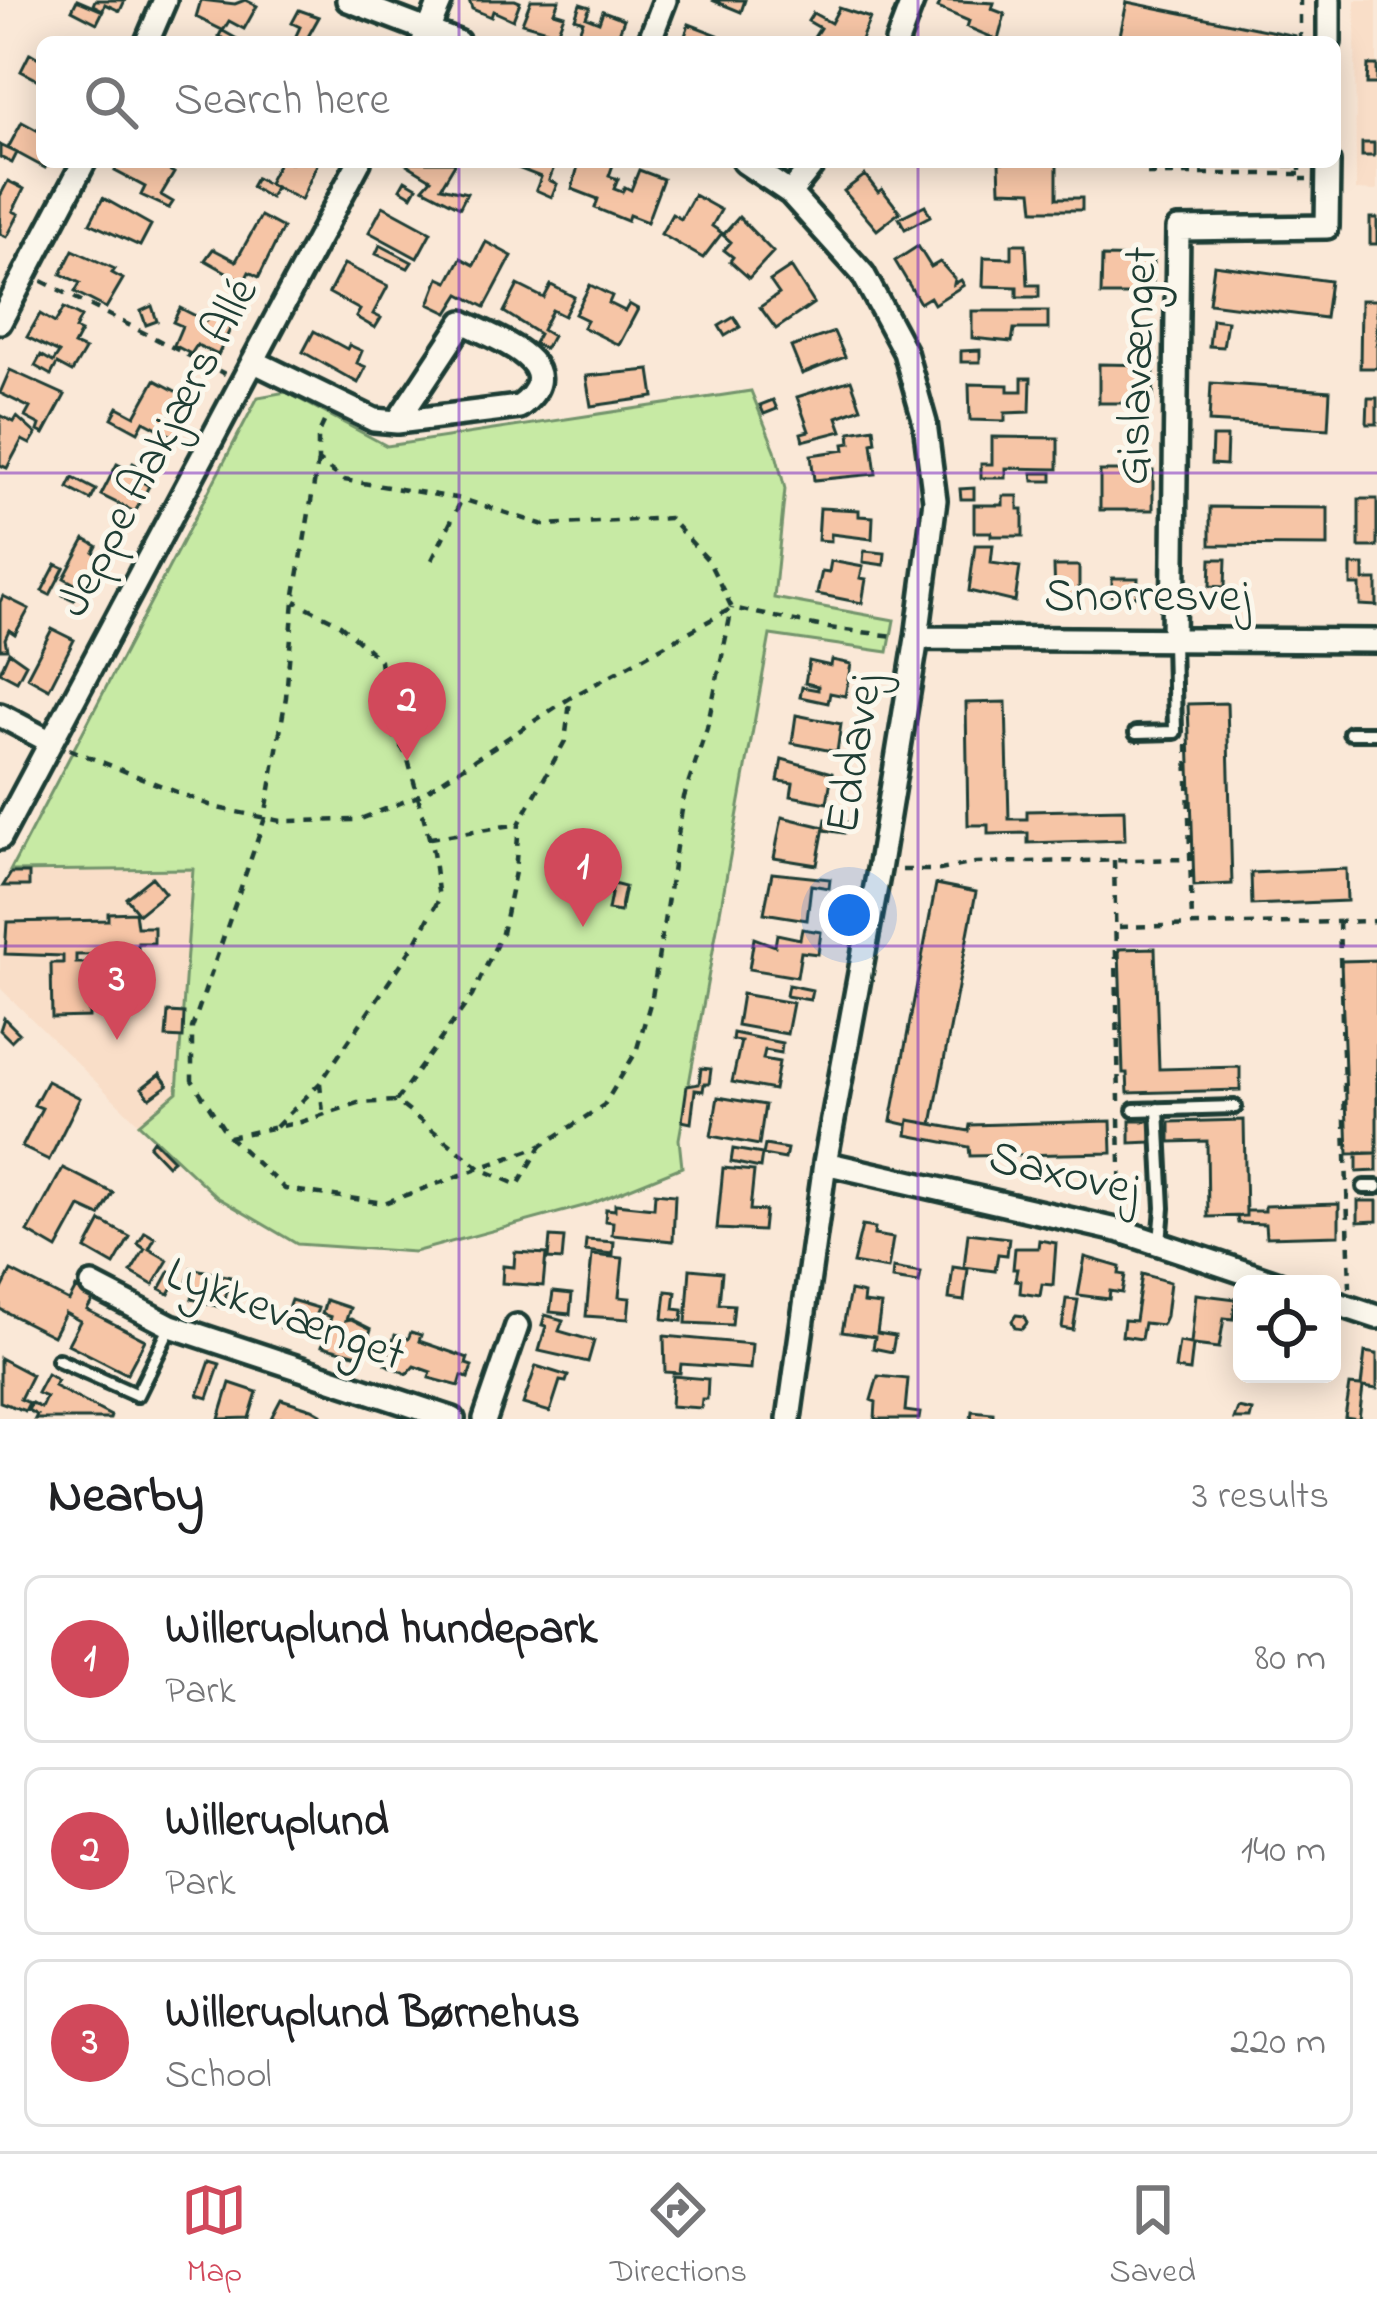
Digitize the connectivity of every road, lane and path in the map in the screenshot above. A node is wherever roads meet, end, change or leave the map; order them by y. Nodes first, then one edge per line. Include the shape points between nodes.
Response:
1 (165, 0) edge
2 (347, 0) edge
3 (441, 0) edge
4 (665, 0) edge
5 (913, 0) edge
6 (1300, 0) edge
7 (1329, 0) edge
8 (150, 36) edge
9 (426, 36) edge
10 (651, 36) edge
11 (899, 36) edge
12 (1300, 36) edge
13 (1329, 36) edge
14 (81, 168) edge
15 (356, 168) edge
16 (753, 168) edge
17 (810, 168) edge
18 (1328, 168) edge
19 (1147, 174) dead end
20 (1300, 174) dead end
21 (790, 193) junction
22 (26, 273) junction
23 (0, 322) edge
24 (253, 361) junction
25 (241, 382) junction
26 (334, 400) junction
27 (397, 422) junction
28 (318, 460) junction
29 (462, 499) junction
30 (432, 560) dead end
31 (294, 600) junction
32 (732, 608) junction
33 (917, 638) junction
34 (1173, 640) junction
35 (1377, 641) edge
36 (570, 698) junction
37 (0, 715) edge
38 (1186, 728) dead end
39 (1136, 733) dead end
40 (1350, 733) dead end
41 (1377, 733) edge
42 (50, 741) junction
43 (418, 796) junction
44 (265, 818) junction
45 (519, 824) junction
46 (0, 838) edge
47 (430, 838) junction
48 (1190, 859) junction
49 (1114, 860) junction
50 (879, 870) junction
51 (1340, 921) junction
52 (1377, 921) edge
53 (1192, 924) junction
54 (1116, 927) junction
55 (320, 1083) junction
56 (396, 1101) junction
57 (1235, 1107) dead end
58 (1157, 1109) junction
59 (1134, 1110) dead end
60 (323, 1115) junction
61 (276, 1127) junction
62 (229, 1137) junction
63 (541, 1146) junction
64 (825, 1162) junction
65 (481, 1169) junction
66 (1121, 1231) junction
67 (1160, 1242) junction
68 (1254, 1275) edge
69 (1341, 1275) edge
70 (92, 1286) dead end
71 (1341, 1305) edge
72 (1377, 1317) edge
73 (518, 1326) dead end
74 (171, 1327) junction
75 (58, 1360) dead end
76 (453, 1419) edge
77 (485, 1419) edge
78 (789, 1419) edge

1 - 8 street
2 - 9 street
3 - 9 street
4 - 10 street
5 - 11 street
6 - 12 path
7 - 13 street
14 - 22 street
15 - 24 street, Jeppe Aakjærs Allé
16 - 21 street, Eddavej
17 - 21 street
18 - 34 street, Gislavænget via 1327,227 1178,229
19 - 20 path
21 - 33 street, Eddavej via 862,274 905,352 926,423 934,500
22 - 23 street
22 - 25 path
24 - 25 street, Jeppe Aakjærs Allé
24 - 26 street
25 - 42 street, Jeppe Aakjærs Allé
26 - 27 street
26 - 28 path via 318,435
27 - 27 street via 519,407 534,396 538,372 531,358 463,322
28 - 29 path via 344,480
28 - 31 path
29 - 30 path
29 - 32 path via 544,525 669,518 709,560
31 - 43 path via 338,622 380,660 388,726
31 - 44 path
32 - 33 path
32 - 36 path
32 - 63 path via 636,1052 604,1105
33 - 34 street, Snorresvej
33 - 50 street, Eddavej
34 - 35 street, Snorresvej
34 - 39 lane via 1174,732
36 - 43 path
36 - 45 path via 565,741
37 - 42 street
38 - 48 path
40 - 41 lane
42 - 44 path via 217,808
42 - 46 street, Jeppe Aakjærs Allé
43 - 44 path via 358,820
43 - 47 path
44 - 62 path via 192,1028 191,1080
45 - 47 path
45 - 56 path via 502,933 472,996
47 - 55 path via 440,899
48 - 49 path
48 - 53 path
49 - 50 path
49 - 54 path
50 - 64 street, Eddavej
51 - 52 path
51 - 53 path
51 - 69 path
53 - 54 path
54 - 66 path
55 - 60 path
55 - 61 path
56 - 60 path
56 - 65 path
57 - 58 lane
58 - 59 lane
58 - 67 lane
60 - 61 path
61 - 62 path
62 - 65 path via 285,1189 384,1203
63 - 65 path
63 - 65 path via 518,1184
64 - 66 street, Saxovej
64 - 78 street, Eddavej
66 - 67 street, Saxovej
67 - 68 street, Saxovej
70 - 74 street, Lykkevænget
71 - 72 street
73 - 77 street
74 - 75 lane via 137,1395
74 - 76 street, Lykkevænget

